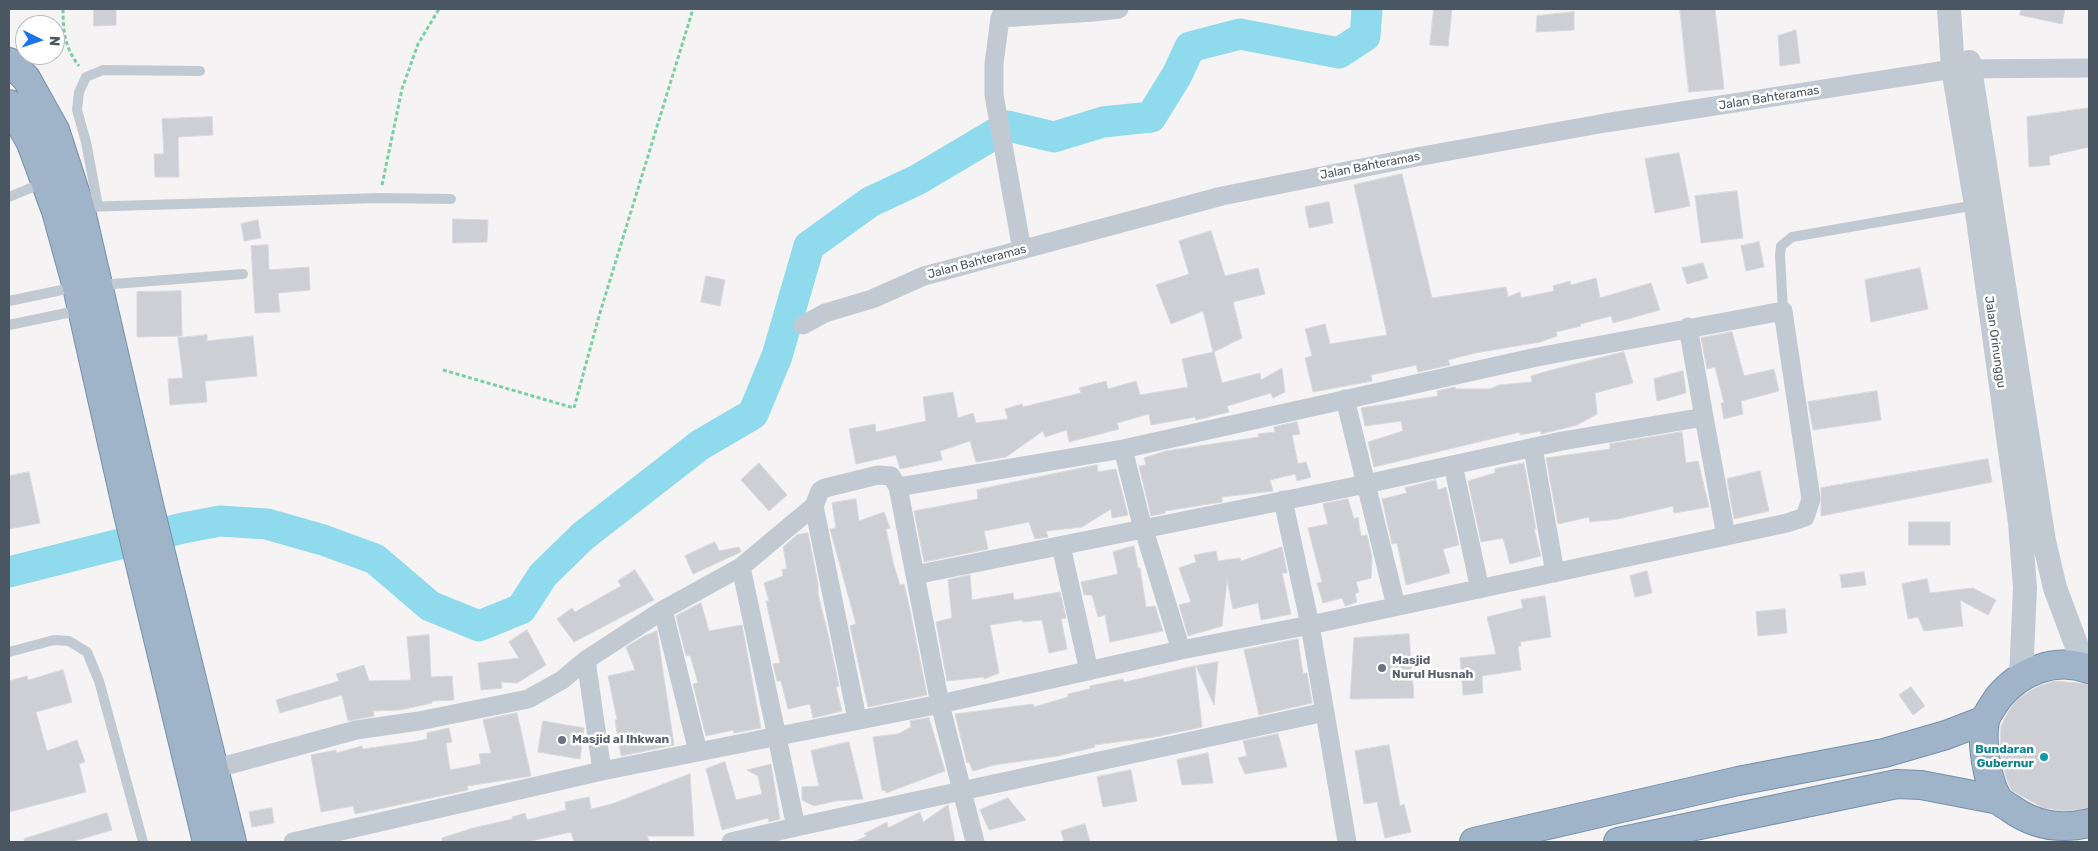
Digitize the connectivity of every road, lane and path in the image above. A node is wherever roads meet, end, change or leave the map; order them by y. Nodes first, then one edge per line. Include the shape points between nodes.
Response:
1 (63, 9) edge
2 (439, 9) edge
3 (693, 9) edge
4 (1119, 9) edge
5 (1949, 9) edge
6 (1963, 9) edge
7 (1002, 13) edge
8 (9, 62) edge
9 (1962, 68) junction
10 (2089, 68) edge
11 (200, 71) dead end
12 (86, 77) junction
13 (9, 104) edge
14 (45, 181) junction
15 (9, 197) edge
16 (380, 198) junction
17 (451, 199) dead end
18 (89, 206) junction
19 (1976, 206) junction
20 (1022, 250) junction
21 (243, 274) dead end
22 (86, 294) junction
23 (9, 301) edge
24 (1783, 311) junction
25 (9, 325) edge
26 (803, 325) dead end
27 (1688, 327) junction
28 (444, 370) dead end
29 (1345, 399) junction
30 (1704, 417) junction
31 (1533, 448) junction
32 (1123, 450) junction
33 (1453, 465) junction
34 (1366, 484) junction
35 (898, 487) junction
36 (1283, 500) junction
37 (814, 506) junction
38 (1145, 530) junction
39 (1726, 536) junction
40 (1061, 546) junction
41 (741, 567) junction
42 (154, 568) junction
43 (1555, 572) junction
44 (915, 575) junction
45 (1480, 589) junction
46 (1396, 606) junction
47 (663, 610) junction
48 (1310, 626) junction
49 (1181, 650) junction
50 (9, 652) edge
51 (586, 660) junction
52 (2087, 668) edge
53 (1089, 671) junction
54 (2021, 677) junction
55 (940, 704) junction
56 (1325, 712) junction
57 (857, 720) junction
58 (1985, 720) junction
59 (777, 736) junction
60 (698, 752) junction
61 (214, 769) junction
62 (602, 771) junction
63 (962, 791) junction
64 (1999, 800) junction
65 (796, 827) junction
66 (2076, 831) edge
67 (143, 842) edge
68 (207, 842) edge
69 (232, 842) edge
70 (293, 842) edge
71 (731, 842) edge
72 (975, 842) edge
73 (1347, 842) edge
74 (1474, 842) edge
75 (1618, 842) edge

1 - 12 path via 63,35 69,53
2 - 16 path via 418,44 402,89
3 - 28 path via 574,408
4 - 7 street
5 - 9 street, Jalan Orinunggu
6 - 9 street, Jalan Orinunggu
7 - 20 street via 994,95
8 - 18 highway via 26,78 55,130
9 - 10 street, Jalan Bahteramas
9 - 19 street, Jalan Orinunggu
9 - 20 street, Jalan Bahteramas via 1605,123 1411,158 1222,196
9 - 52 street, Jalan Orinunggu via 2044,541 2055,588
11 - 12 lane via 103,70
12 - 18 lane via 79,92 77,110 86,142
13 - 14 highway via 31,143
14 - 15 lane
14 - 22 highway
16 - 17 lane
16 - 18 lane
18 - 22 highway
19 - 24 lane via 1792,237 1781,246
19 - 54 street, Jalan Orinunggu via 2020,523 2025,588
20 - 26 street, Jalan Bahteramas via 924,276
21 - 22 lane via 179,277
22 - 23 lane
22 - 25 lane
22 - 42 highway
24 - 27 street
24 - 39 street via 1810,484 1810,508 1805,517 1787,523
27 - 29 street
27 - 30 street
29 - 32 street
29 - 34 street
30 - 31 street
30 - 39 street
31 - 33 street
31 - 43 street
32 - 35 street
32 - 38 street
33 - 34 street
33 - 45 street
34 - 36 street
34 - 46 street
35 - 37 street via 891,476 878,474 825,488 820,491
35 - 44 street
36 - 38 street
36 - 48 street
37 - 41 street
37 - 57 street
38 - 40 street
38 - 49 street
39 - 43 street
40 - 44 street
40 - 53 street
41 - 47 street
41 - 59 street
42 - 61 highway
42 - 68 highway
43 - 45 street
44 - 55 street
45 - 46 street
46 - 48 street
47 - 51 street
47 - 60 street
48 - 49 street
48 - 56 street
49 - 53 street
50 - 67 lane via 54,640 69,641 87,652 99,680
51 - 61 street via 562,680 528,699 356,730
51 - 62 street
52 - 54 highway via 2052,665
53 - 55 street
54 - 58 highway via 2009,686
55 - 57 street
55 - 63 street
56 - 63 street
56 - 73 street
57 - 59 street
58 - 64 highway via 1984,747
58 - 74 highway via 1884,753 1738,781
59 - 60 street
59 - 65 street
60 - 62 street
61 - 69 highway
62 - 70 street
63 - 65 street
63 - 72 street
64 - 66 highway via 2019,815 2043,825
64 - 75 highway via 1921,785 1898,784
65 - 71 street

